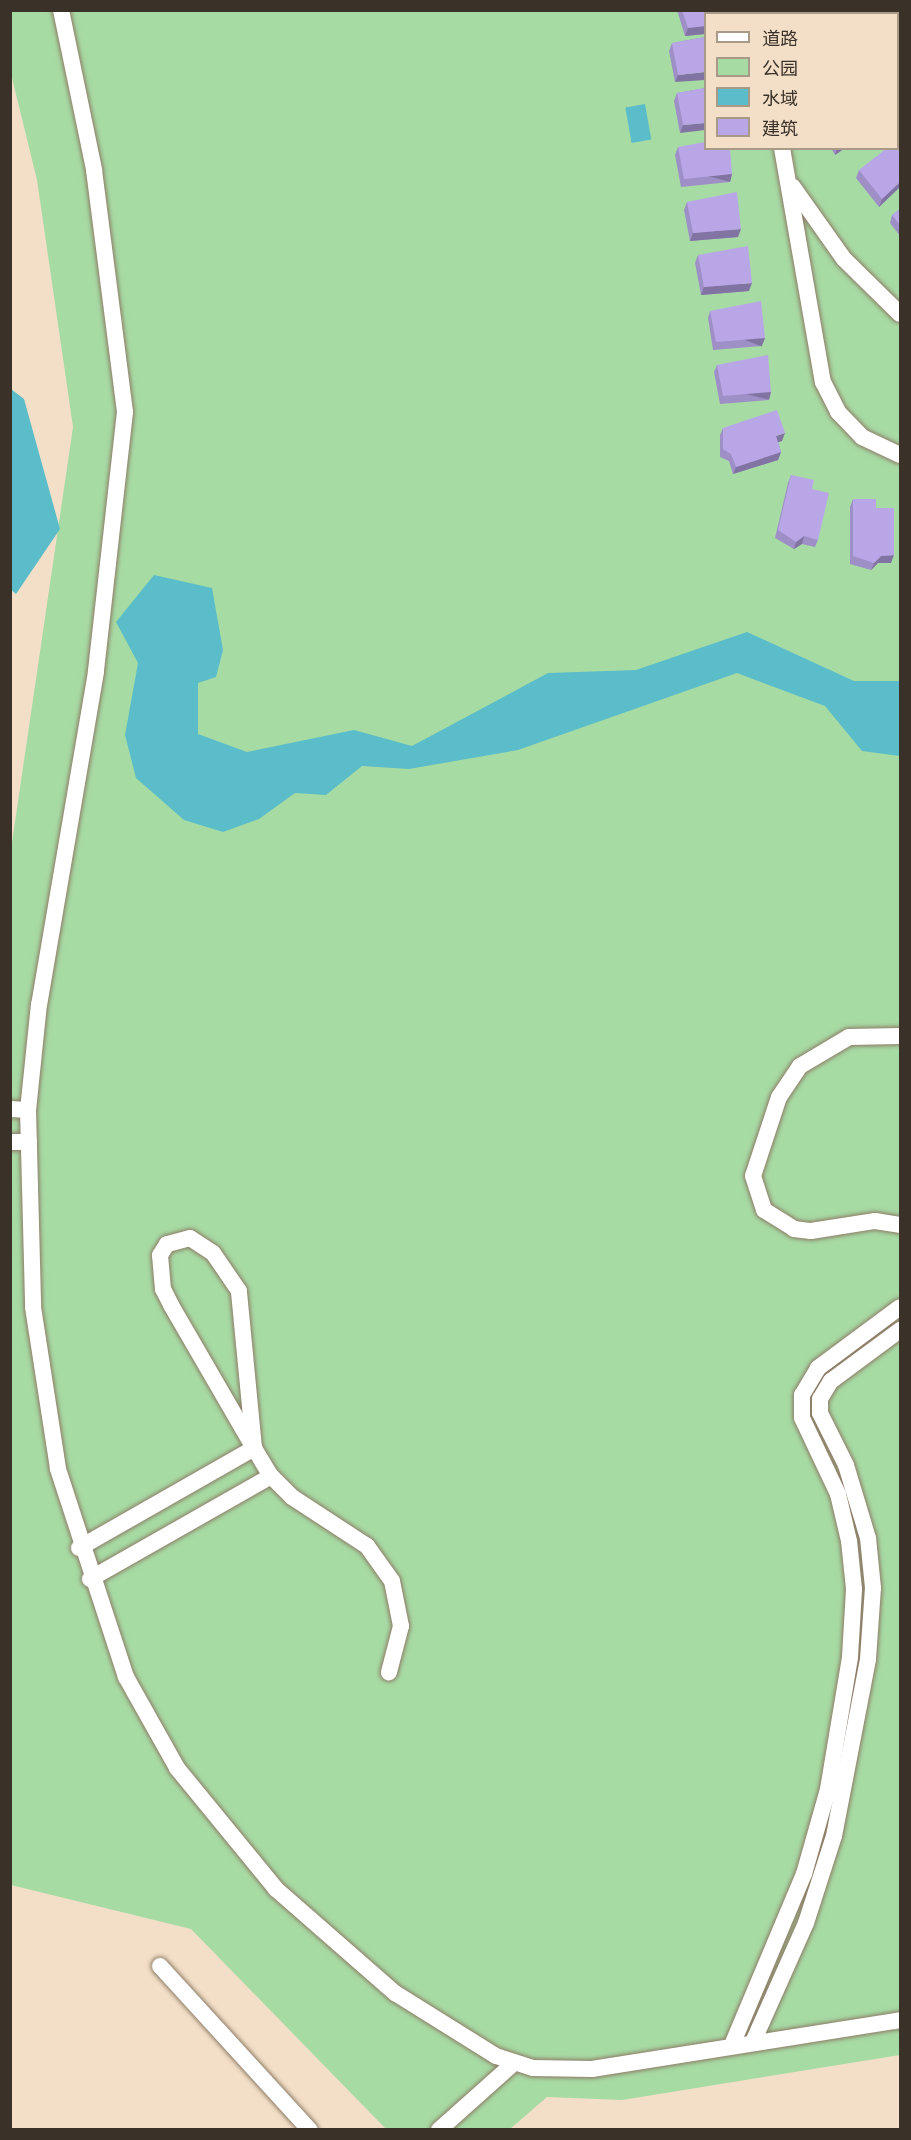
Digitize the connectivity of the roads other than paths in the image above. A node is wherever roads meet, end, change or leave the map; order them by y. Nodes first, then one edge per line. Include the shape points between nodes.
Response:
1 (61, 10) edge
2 (782, 150) edge
3 (787, 178) junction
4 (900, 314) edge
5 (900, 455) edge
6 (900, 1036) edge
7 (10, 1109) edge
8 (28, 1110) junction
9 (10, 1142) edge
10 (29, 1142) junction
11 (900, 1225) edge
12 (900, 1307) edge
13 (900, 1330) edge
14 (254, 1448) junction
15 (271, 1476) junction
16 (80, 1548) junction
17 (90, 1579) junction
18 (389, 1672) dead end
19 (160, 1966) dead end
20 (900, 2020) edge
21 (753, 2042) junction
22 (732, 2045) junction
23 (514, 2063) junction
24 (310, 2130) edge
25 (439, 2130) edge

1 - 8 street via 94,170 125,412 96,672 39,1004
2 - 3 street
3 - 4 street via 844,259
3 - 5 street via 823,382 838,412 862,437
6 - 11 street via 849,1037 800,1066 779,1097 753,1176 764,1210 794,1229 811,1231 875,1221
7 - 8 street
8 - 10 street
9 - 10 street
10 - 16 street via 33,1307 42,1389
12 - 22 street via 818,1368 802,1395 802,1418 838,1494 849,1541 854,1589 850,1657 830,1778 804,1874
13 - 21 street via 831,1381 820,1399 820,1413 846,1465 868,1538 873,1588 868,1659 834,1836 806,1923
14 - 14 street via 163,1289 160,1255 177,1238 190,1238 213,1253 239,1291
14 - 15 street
14 - 16 street
15 - 17 street
15 - 18 street via 317,1515 368,1546 392,1581 401,1626
16 - 17 street
17 - 23 street via 150,1723 240,1851 395,1993 478,2048
19 - 24 street
20 - 21 street
21 - 22 street
22 - 23 street via 572,2071
23 - 25 street

